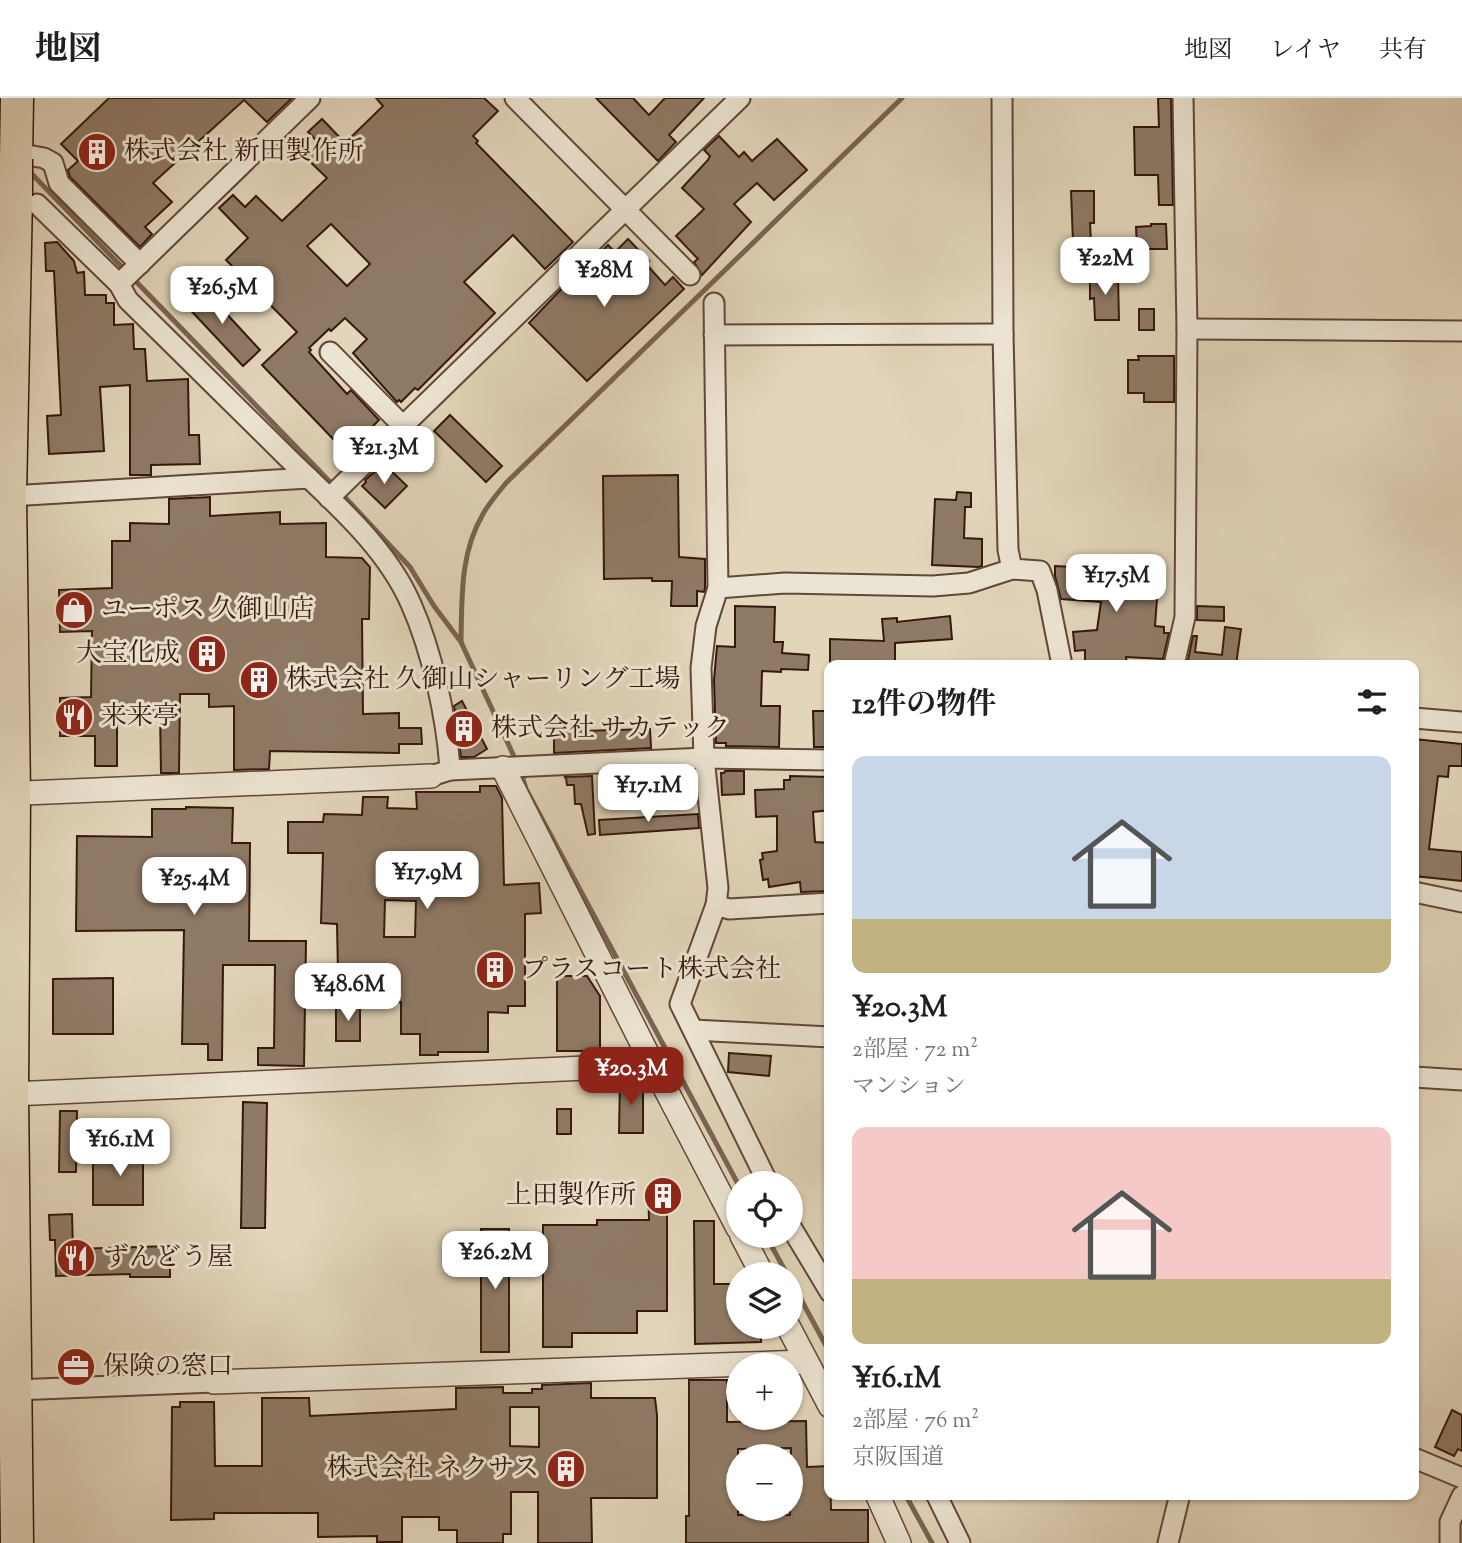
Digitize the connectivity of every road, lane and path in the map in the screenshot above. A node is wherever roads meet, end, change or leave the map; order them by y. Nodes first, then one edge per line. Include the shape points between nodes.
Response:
1 (18, 98) edge
2 (310, 98) edge
3 (515, 98) edge
4 (740, 98) edge
5 (1002, 98) edge
6 (1182, 98) edge
7 (17, 156) junction
8 (27, 200) junction
9 (626, 209) junction
10 (140, 264) junction
11 (690, 275) dead end
12 (119, 284) junction
13 (714, 303) dead end
14 (1187, 329) junction
15 (1462, 331) edge
16 (1003, 334) junction
17 (714, 335) junction
18 (330, 352) dead end
19 (403, 426) junction
20 (309, 478) junction
21 (10, 496) junction
22 (329, 498) junction
23 (1012, 569) junction
24 (718, 588) junction
25 (1061, 660) edge
26 (1175, 660) edge
27 (1419, 718) edge
28 (1462, 722) edge
29 (704, 758) junction
30 (824, 760) edge
31 (506, 767) junction
32 (441, 773) junction
33 (7, 794) edge
34 (1419, 893) edge
35 (1462, 902) edge
36 (824, 903) edge
37 (716, 905) junction
38 (693, 1030) junction
39 (824, 1037) edge
40 (653, 1065) junction
41 (1419, 1077) edge
42 (1462, 1080) edge
43 (12, 1094) junction
44 (762, 1171) edge
45 (726, 1205) edge
46 (803, 1248) edge
47 (809, 1259) junction
48 (824, 1260) edge
49 (824, 1283) edge
50 (794, 1339) edge
51 (806, 1362) junction
52 (214, 1382) joint
53 (15, 1390) junction
54 (824, 1395) edge
55 (1419, 1460) edge
56 (1462, 1478) edge
57 (1462, 1496) edge
58 (880, 1500) edge
59 (939, 1500) edge
60 (1179, 1500) edge
61 (17, 1543) edge
62 (899, 1543) edge
63 (960, 1543) edge
64 (1168, 1543) edge
65 (1450, 1543) edge

1 - 7 highway
2 - 10 street
3 - 9 street
4 - 9 street
5 - 16 street
6 - 14 street
7 - 8 highway, bridge
7 - 10 street via 53,163 59,183
8 - 12 street
8 - 21 highway
9 - 11 street
9 - 19 street
10 - 12 street
12 - 20 street via 128,300
13 - 17 street
14 - 15 street
14 - 26 street via 1185,617
16 - 17 street
16 - 23 street
17 - 24 street
18 - 19 street
19 - 22 street
20 - 21 street
20 - 22 street
21 - 33 highway
22 - 32 street via 389,565 411,603 441,704
23 - 24 street via 969,583 933,586 785,583
23 - 25 street via 1040,571
24 - 29 street via 706,626 701,668
27 - 28 street
29 - 30 street
29 - 31 street
29 - 37 street via 719,888
31 - 32 street
31 - 40 street
32 - 33 street
33 - 43 highway
34 - 35 street
36 - 37 street via 729,909
37 - 38 street via 680,1004
38 - 39 street
38 - 44 street
40 - 43 street
40 - 45 street
41 - 42 street
43 - 53 highway
46 - 47 street
47 - 48 street
47 - 49 street
50 - 51 street
51 - 52 street
51 - 54 street
52 - 53 street
53 - 61 highway
55 - 56 street
57 - 65 street via 1450,1522
58 - 62 street
59 - 63 street
60 - 64 street

